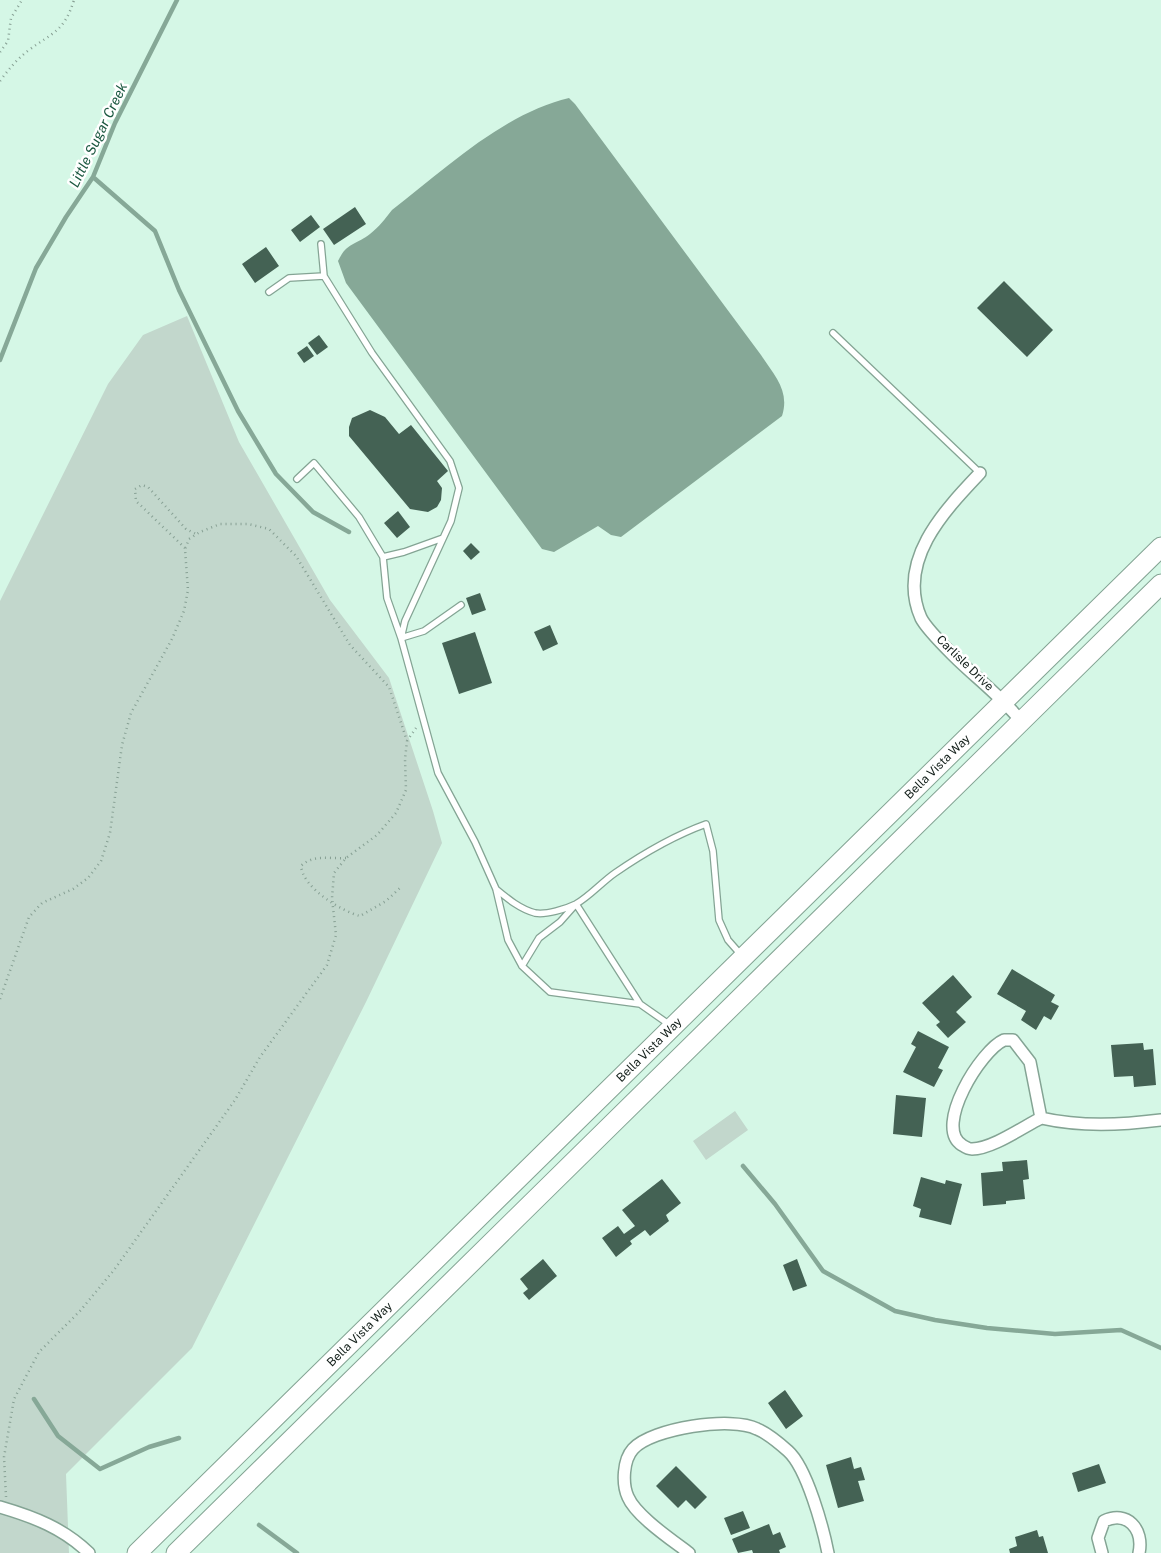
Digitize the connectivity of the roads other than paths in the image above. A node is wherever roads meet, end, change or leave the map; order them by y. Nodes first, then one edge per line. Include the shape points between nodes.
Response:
1 (321, 244) dead end
2 (324, 276) junction
3 (270, 292) dead end
4 (833, 333) dead end
5 (980, 473) joint
6 (297, 479) dead end
7 (443, 538) junction
8 (1161, 547) edge
9 (383, 557) junction
10 (1161, 584) edge
11 (461, 606) dead end
12 (401, 638) junction
13 (1005, 701) junction
14 (1022, 721) junction
15 (496, 889) junction
16 (576, 904) junction
17 (744, 958) junction
18 (522, 966) junction
19 (640, 1004) junction
20 (673, 1026) junction
21 (1041, 1118) junction
22 (1161, 1120) edge
23 (3, 1508) edge
24 (89, 1553) edge
25 (137, 1553) edge
26 (176, 1553) edge
27 (689, 1553) edge
28 (828, 1553) edge
29 (1102, 1553) edge
30 (1139, 1553) edge

1 - 2 lane
2 - 3 lane via 289,278
2 - 7 lane via 372,353 450,461 459,488
4 - 5 lane
5 - 13 street, Carlisle Drive via 950,505 930,533 917,562 913,591 922,619 953,655
6 - 9 lane via 314,463 359,517
7 - 9 lane
7 - 12 lane via 405,621
8 - 13 main road, Bella Vista Way
9 - 12 lane via 387,598
10 - 14 main road, Bella Vista Way
11 - 12 lane via 424,631
12 - 15 lane via 438,773
13 - 14 street, Carlisle Drive
13 - 17 main road, Bella Vista Way
14 - 26 main road, Bella Vista Way
15 - 16 lane via 514,904 536,913
15 - 18 lane via 508,940
16 - 17 lane via 646,852 706,824 719,920 728,940
16 - 18 lane via 539,938
16 - 19 lane
17 - 20 main road, Bella Vista Way
18 - 19 lane via 550,992
19 - 20 lane
20 - 25 main road, Bella Vista Way
21 - 21 street via 981,1148 969,1149 956,1141 952,1132 960,1097 973,1072 995,1044 1004,1040 1013,1040 1030,1062
21 - 22 street via 1089,1124
23 - 24 street via 33,1516 55,1527 75,1539
27 - 28 street via 648,1521 628,1498 624,1479 627,1463 632,1450 643,1442 684,1427 725,1422 756,1428 789,1452 804,1478 822,1524
29 - 30 street via 1098,1538 1104,1521 1113,1516 1134,1525

